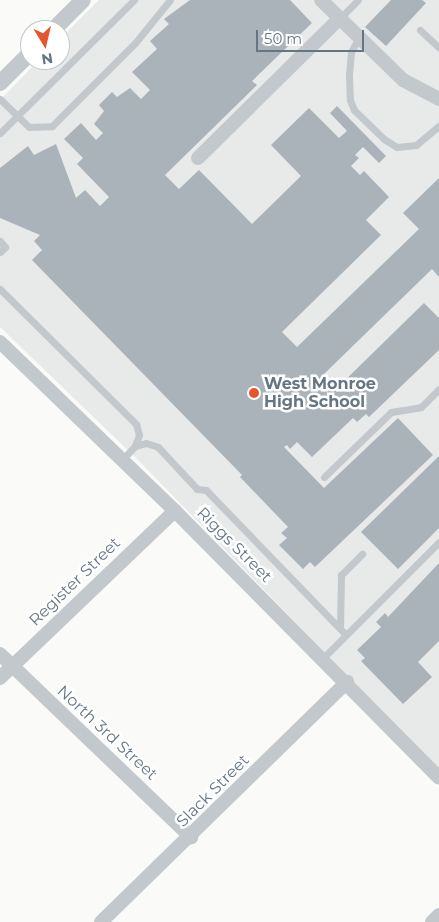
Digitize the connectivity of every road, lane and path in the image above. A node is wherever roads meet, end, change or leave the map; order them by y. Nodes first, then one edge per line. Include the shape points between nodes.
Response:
1 (83, 0) edge
2 (134, 0) edge
3 (170, 0) edge
4 (321, 0) edge
5 (358, 0) edge
6 (340, 18) junction
7 (63, 20) edge
8 (420, 30) dead end
9 (358, 37) junction
10 (439, 48) edge
11 (20, 63) edge
12 (0, 83) edge
13 (439, 98) edge
14 (0, 99) edge
15 (17, 116) junction
16 (439, 126) edge
17 (0, 133) edge
18 (198, 158) dead end
19 (0, 241) edge
20 (0, 252) edge
21 (0, 289) edge
22 (0, 342) edge
23 (439, 389) edge
24 (135, 446) junction
25 (122, 460) junction
26 (324, 476) dead end
27 (175, 511) junction
28 (439, 542) edge
29 (362, 554) dead end
30 (343, 631) junction
31 (0, 654) edge
32 (323, 658) junction
33 (12, 666) junction
34 (0, 678) edge
35 (347, 682) junction
36 (439, 778) edge
37 (191, 837) junction
38 (439, 915) edge
39 (101, 922) edge
40 (432, 922) edge

1 - 7 street
2 - 15 lane
3 - 15 lane via 135,43 52,126 30,127
4 - 6 street
5 - 6 lane
6 - 9 street
6 - 18 street
8 - 10 lane
9 - 13 street via 403,80
9 - 16 lane via 351,52 349,75 350,103 354,110 384,140 397,147 416,145
11 - 12 street
14 - 15 lane
15 - 17 lane
19 - 20 lane via 5,247
21 - 24 lane via 136,424
22 - 25 street, Riggs Street
23 - 26 lane via 421,407 391,412
24 - 25 lane
24 - 30 lane via 146,443 158,447 197,489 206,490
25 - 27 street, Riggs Street
27 - 32 street, Riggs Street
27 - 33 street, Register Street
28 - 30 lane
29 - 30 lane via 340,574
30 - 32 lane
31 - 33 street, North 3rd Street
32 - 35 street, Riggs Street
33 - 34 street, Register Street
33 - 37 street, North 3rd Street
35 - 36 street, Riggs Street
35 - 37 street, Slack Street
37 - 39 street, Slack Street
38 - 40 street

